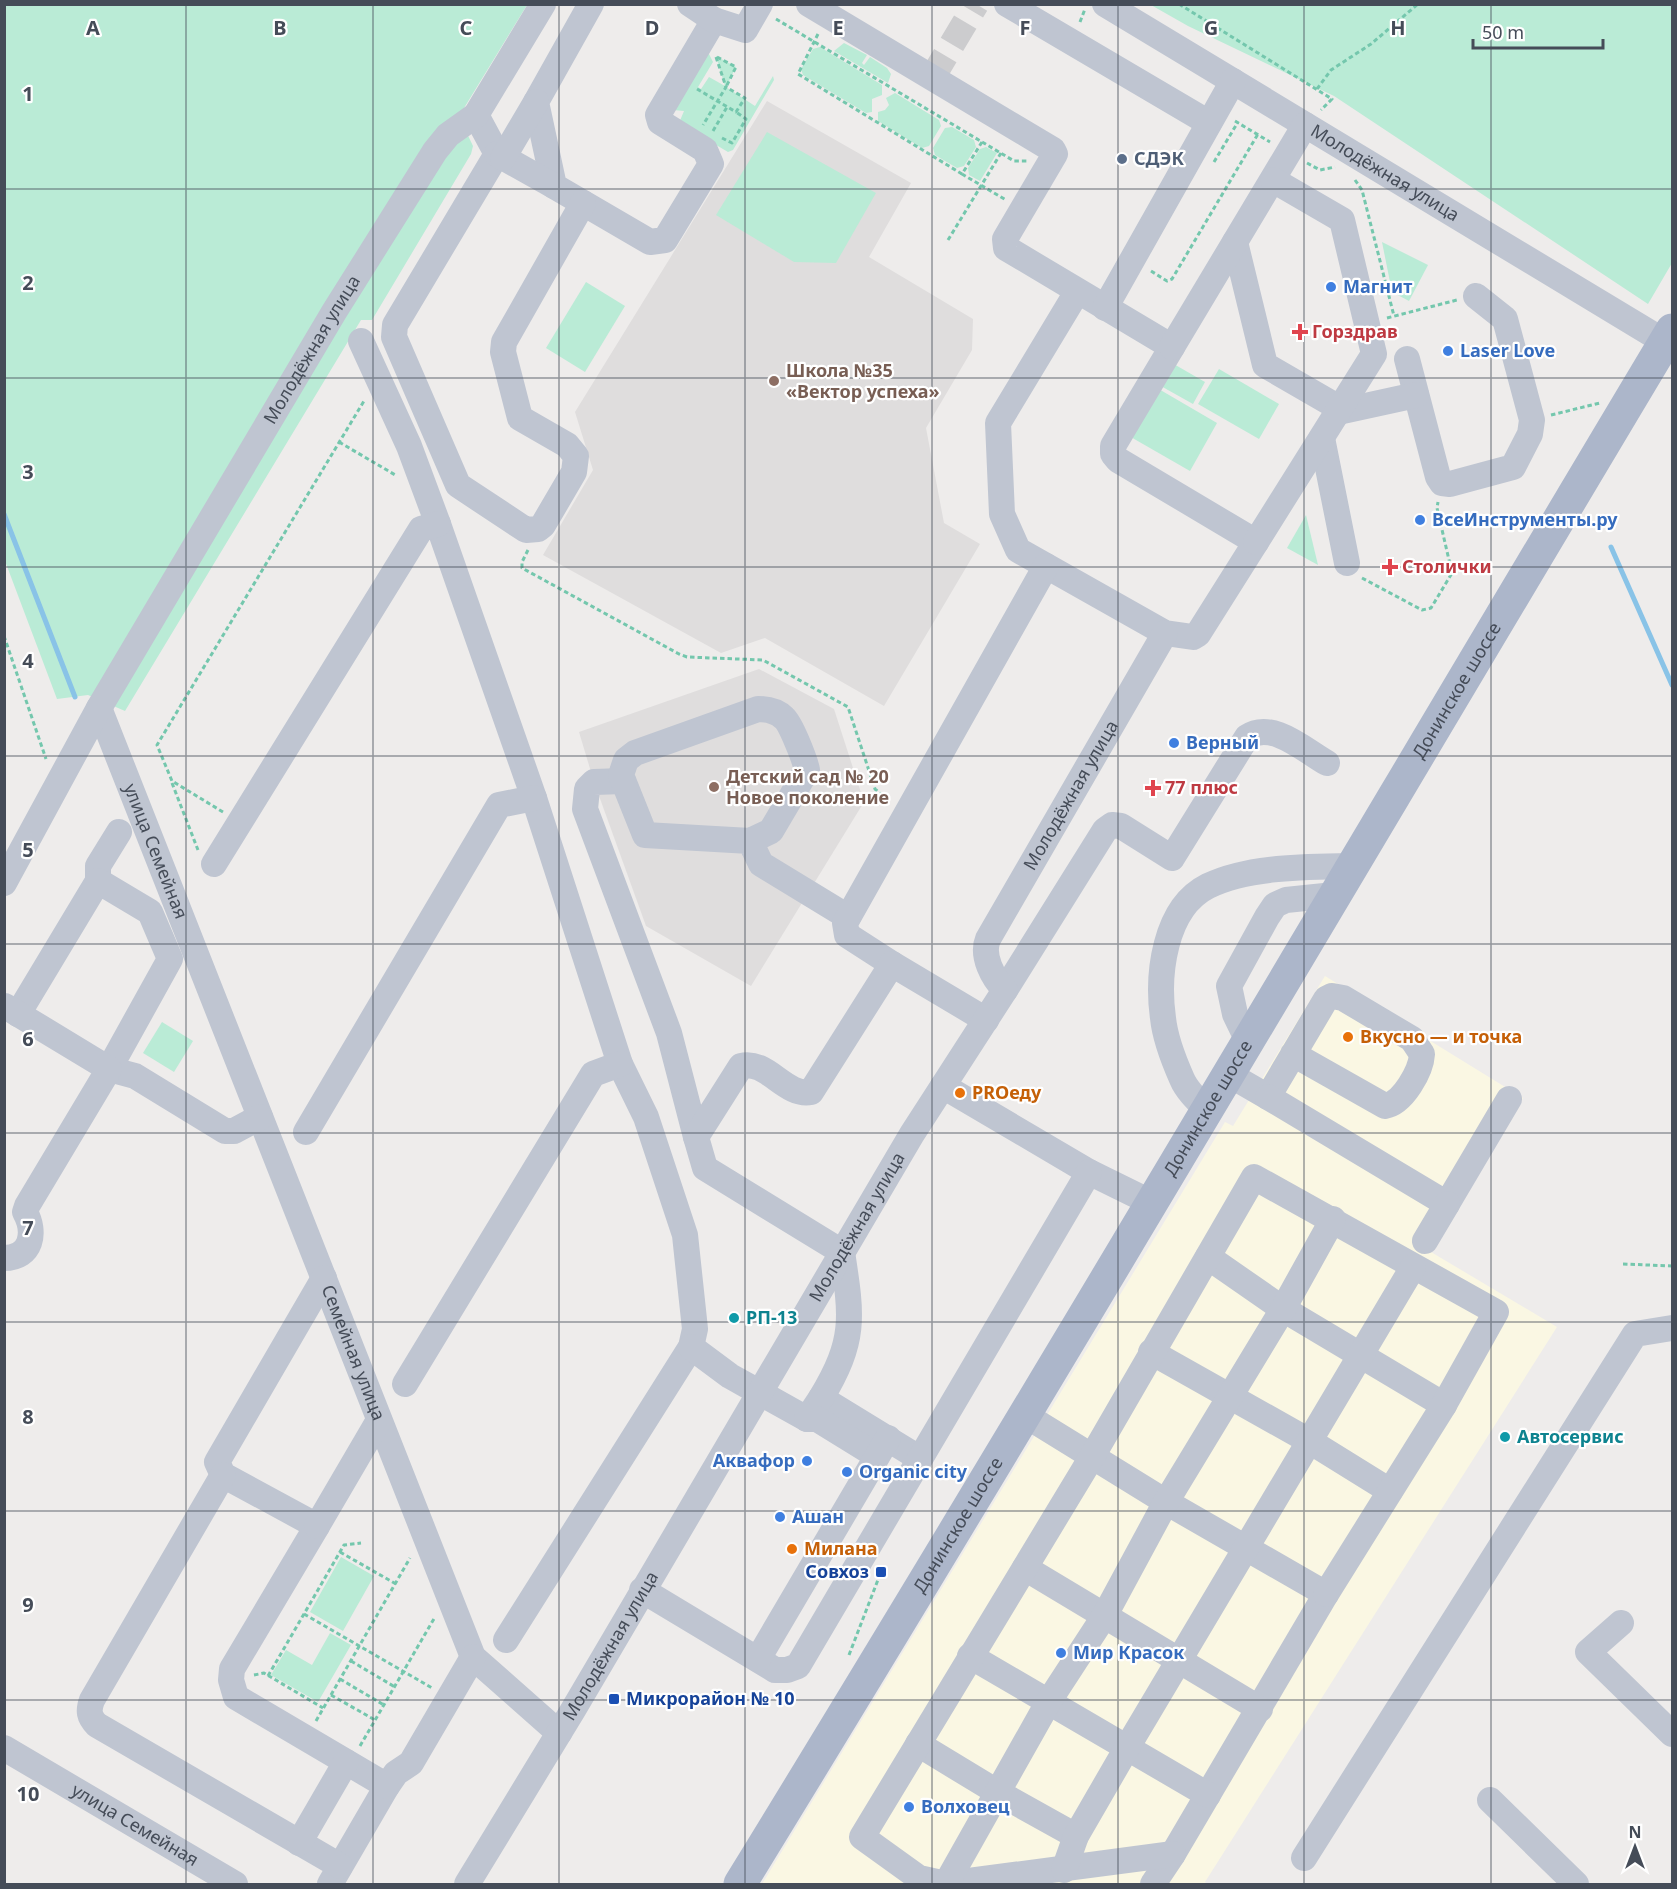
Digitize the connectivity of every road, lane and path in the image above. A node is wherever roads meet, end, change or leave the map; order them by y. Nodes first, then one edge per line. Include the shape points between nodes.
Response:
1 (543, 4) edge
2 (591, 4) edge
3 (690, 4) edge
4 (809, 4) edge
5 (1007, 4) edge
6 (1105, 4) edge
7 (1179, 4) edge
8 (1418, 4) edge
9 (759, 7) edge
10 (714, 20) junction
11 (814, 42) junction
12 (713, 62) dead end
13 (1233, 81) junction
14 (726, 87) junction
15 (698, 88) dead end
16 (1317, 89) junction
17 (717, 101) junction
18 (536, 102) junction
19 (727, 107) junction
20 (736, 112) junction
21 (476, 115) junction
22 (1221, 118) junction
23 (1305, 125) junction
24 (712, 132) junction
25 (1258, 134) junction
26 (982, 142) junction
27 (1001, 153) junction
28 (1289, 153) junction
29 (500, 156) junction
30 (1051, 161) junction
31 (1210, 168) dead end
32 (1337, 168) dead end
33 (962, 174) junction
34 (1352, 176) dead end
35 (1273, 180) junction
36 (981, 185) junction
37 (554, 186) junction
38 (583, 202) junction
39 (1022, 211) junction
40 (948, 240) dead end
41 (1235, 242) junction
42 (1150, 268) dead end
43 (1077, 292) junction
44 (1476, 296) joint
45 (1105, 308) junction
46 (1394, 316) junction
47 (1368, 323) junction
48 (1669, 336) edge
49 (361, 341) dead end
50 (1172, 347) junction
51 (1407, 359) dead end
52 (380, 382) junction
53 (1416, 394) junction
54 (1601, 402) dead end
55 (1339, 411) junction
56 (1532, 420) junction
57 (1322, 438) junction
58 (339, 442) junction
59 (407, 481) dead end
60 (1442, 483) junction
61 (438, 524) junction
62 (538, 529) junction
63 (1256, 543) junction
64 (1347, 563) joint
65 (1046, 566) junction
66 (1165, 633) junction
67 (4, 636) edge
68 (99, 708) junction
69 (1327, 763) dead end
70 (623, 780) junction
71 (172, 781) junction
72 (55, 789) junction
73 (534, 798) junction
74 (907, 813) junction
75 (240, 822) junction
76 (119, 832) dead end
77 (750, 841) junction
78 (214, 864) joint
79 (1352, 866) junction
80 (98, 881) junction
81 (4, 883) edge
82 (1334, 896) junction
83 (848, 917) junction
84 (190, 940) junction
85 (167, 951) junction
86 (892, 964) junction
87 (1005, 990) junction
88 (11, 1010) edge
89 (986, 1020) junction
90 (1249, 1043) junction
91 (1293, 1054) junction
92 (620, 1064) junction
93 (109, 1069) junction
94 (1230, 1075) junction
95 (943, 1086) junction
96 (1268, 1097) junction
97 (1509, 1099) dead end
98 (1208, 1112) junction
99 (260, 1117) junction
100 (306, 1132) dead end
101 (696, 1137) junction
102 (1089, 1172) junction
103 (1152, 1203) junction
104 (1447, 1204) junction
105 (1333, 1219) junction
106 (1425, 1241) dead end
107 (842, 1252) junction
108 (1208, 1257) junction
109 (4, 1258) edge
110 (1623, 1264) dead end
111 (1672, 1266) edge
112 (1413, 1267) junction
113 (324, 1278) junction
114 (1283, 1309) junction
115 (1672, 1328) edge
116 (691, 1347) junction
117 (1151, 1352) junction
118 (1361, 1354) junction
119 (405, 1384) dead end
120 (761, 1394) junction
121 (1229, 1397) junction
122 (1444, 1405) junction
123 (814, 1409) junction
124 (1025, 1415) junction
125 (379, 1420) junction
126 (1311, 1442) junction
127 (882, 1447) junction
128 (1093, 1455) junction
129 (919, 1458) junction
130 (223, 1475) junction
131 (1390, 1491) junction
132 (1166, 1502) junction
133 (317, 1526) junction
134 (362, 1543) dead end
135 (428, 1544) junction
136 (1248, 1548) junction
137 (340, 1552) junction
138 (1025, 1568) junction
139 (396, 1584) junction
140 (642, 1590) junction
141 (1326, 1594) junction
142 (448, 1595) junction
143 (304, 1614) junction
144 (1105, 1615) junction
145 (1621, 1623) dead end
146 (506, 1640) dead end
147 (360, 1646) junction
148 (970, 1656) junction
149 (473, 1657) junction
150 (758, 1659) junction
151 (1179, 1660) junction
152 (351, 1661) junction
153 (404, 1672) junction
154 (268, 1676) junction
155 (340, 1679) junction
156 (231, 1680) junction
157 (395, 1687) junction
158 (331, 1695) junction
159 (449, 1698) junction
160 (1049, 1701) junction
161 (384, 1705) junction
162 (323, 1708) junction
163 (1260, 1709) junction
164 (375, 1720) junction
165 (559, 1733) junction
166 (1672, 1734) edge
167 (306, 1738) junction
168 (918, 1744) junction
169 (1128, 1746) junction
170 (4, 1748) edge
171 (348, 1763) junction
172 (387, 1786) junction
173 (997, 1792) junction
174 (1208, 1796) junction
175 (1490, 1800) dead end
176 (1076, 1836) junction
177 (299, 1843) junction
178 (1173, 1854) junction
179 (1304, 1858) dead end
180 (1064, 1870) junction
181 (335, 1875) edge
182 (235, 1884) edge
183 (467, 1884) edge
184 (740, 1884) edge
185 (946, 1884) edge
186 (1153, 1884) edge
187 (1576, 1884) edge

1 - 21 street, Молодёжная улица
2 - 18 street
3 - 10 street
4 - 30 street via 1053,150
5 - 22 street
6 - 13 street, Молодёжная улица
7 - 16 path
8 - 16 path via 1371,44 1331,70
9 - 10 street via 744,30
9 - 11 path
10 - 38 street via 658,115 660,122 705,150 711,159 665,240 650,242
11 - 26 path
11 - 33 path via 798,74
12 - 14 path via 716,56 736,67
13 - 22 street
13 - 23 street, Молодёжная улица
14 - 17 path
14 - 20 path via 745,98
15 - 17 path
16 - 23 path via 1332,99
17 - 19 path
17 - 24 path via 702,126
18 - 29 street
18 - 37 street
19 - 20 path
19 - 24 path
20 - 24 path via 747,118 732,143
21 - 29 street
21 - 68 street, Молодёжная улица via 448,135 428,161
22 - 25 path
22 - 31 path
22 - 45 street
23 - 28 street
23 - 48 street, Молодёжная улица
25 - 28 path
25 - 42 path via 1172,279 1167,281
26 - 27 path
26 - 33 path
27 - 30 path via 1014,161
27 - 36 path
28 - 32 path via 1318,169
28 - 35 street
29 - 37 street
29 - 62 street via 395,325 394,338 458,485 526,530
30 - 39 street
33 - 36 path
34 - 46 path via 1362,190
35 - 41 street
35 - 47 street via 1342,220
36 - 39 path
36 - 40 path
37 - 38 street
38 - 62 street via 508,332 503,352 520,418 567,445 576,456 574,472
39 - 43 street via 1005,239 1006,248
41 - 50 street
41 - 55 street via 1265,365
43 - 45 street
43 - 65 street via 998,423 1002,514 1018,550
44 - 46 path
44 - 56 street via 1505,319
45 - 50 street
46 - 47 path
47 - 55 street via 1374,354
48 - 79 main road, Донинское шоссе
49 - 52 street
50 - 63 street via 1113,446 1113,454
51 - 53 street
52 - 58 path
52 - 61 street
53 - 55 street
53 - 60 street
54 - 56 path
55 - 57 street
56 - 60 street via 1530,434 1513,467
57 - 63 street
57 - 64 street
58 - 59 path
58 - 71 path via 158,746
60 - 64 path via 1437,508 1452,573 1431,608 1422,610 1364,579
61 - 73 street
61 - 75 street via 421,529
62 - 74 path via 522,568 679,654 763,660 848,707 875,789
63 - 66 street via 1198,634 1185,638
65 - 66 street
65 - 74 street
66 - 87 street, Молодёжная улица via 988,939 984,953 997,983
67 - 72 path
68 - 72 street
68 - 84 street, улица Семейная
69 - 87 street via 1270,730 1257,730 1247,736 1172,858 1121,826 1112,825 1105,830
70 - 77 street via 641,830 649,837
70 - 77 street via 622,767 635,753 758,709 773,712 787,722 807,770 771,831
70 - 101 street via 594,782 587,789 585,809 669,1033
71 - 75 path
71 - 78 path via 204,866
72 - 81 street
73 - 92 street
73 - 100 street via 499,805
74 - 83 street
75 - 78 street
76 - 80 street via 98,866
77 - 83 street via 761,864
79 - 82 main road, Донинское шоссе
79 - 98 street via 1262,870 1221,881 1206,886 1190,899 1178,916 1168,939 1162,971 1163,1020 1183,1082
80 - 85 street via 150,912
80 - 88 street
82 - 90 main road, Донинское шоссе
82 - 90 street via 1286,900 1275,905 1267,917 1229,986 1234,1014
83 - 86 street via 844,927 847,935
84 - 85 street
84 - 99 street, Семейная улица
85 - 93 street via 168,966
86 - 89 street
86 - 101 street via 812,1092 796,1091 755,1066 741,1066
87 - 89 street, Молодёжная улица
88 - 93 street
89 - 95 street, Молодёжная улица
90 - 94 main road, Донинское шоссе
91 - 91 street via 1385,1106 1400,1099 1422,1054 1412,1039 1335,995 1326,999
91 - 96 street
92 - 116 street via 646,1117 685,1234 695,1329
92 - 119 street via 593,1074
93 - 99 street via 135,1076 225,1131 234,1131
93 - 109 street via 27,1206 31,1242 22,1253
94 - 96 street
94 - 98 main road, Донинское шоссе
95 - 102 street
95 - 107 street, Молодёжная улица
96 - 104 street
97 - 104 street
98 - 103 main road, Донинское шоссе
99 - 113 street, Семейная улица
101 - 107 street via 705,1168
102 - 103 street
102 - 129 street
103 - 124 main road, Донинское шоссе
104 - 106 street
105 - 108 street via 1254,1177
105 - 112 street
105 - 114 street
107 - 120 street, Молодёжная улица
107 - 123 street via 851,1318 840,1366
108 - 114 street
108 - 117 street
110 - 111 path
112 - 118 street
112 - 122 street via 1496,1312
113 - 125 street, Семейная улица
113 - 130 street via 219,1458
114 - 118 street
114 - 121 street
115 - 179 street via 1635,1334
116 - 120 street
116 - 146 street
117 - 121 street
117 - 128 street
118 - 122 street
118 - 126 street
120 - 123 street
120 - 140 street, Молодёжная улица
121 - 126 street
121 - 132 street
122 - 131 street
123 - 127 street
124 - 128 street
124 - 184 main road, Донинское шоссе
125 - 133 street
125 - 135 street, Семейная улица
126 - 131 street
126 - 136 street
127 - 129 street
127 - 150 street
128 - 132 street
128 - 138 street
129 - 150 street via 798,1666 781,1671
130 - 133 street
130 - 177 street via 92,1700 90,1718
131 - 141 street
132 - 136 street
132 - 144 street
133 - 156 street via 232,1669
134 - 137 path via 344,1545
135 - 139 path via 414,1552
135 - 142 street, Семейная улица
136 - 141 street
136 - 151 street
137 - 139 path
137 - 143 path
138 - 144 street
138 - 148 street
139 - 147 path
140 - 150 street
140 - 165 street, Молодёжная улица
141 - 163 street
142 - 149 street, Семейная улица
142 - 153 path
143 - 147 path
143 - 154 path
144 - 151 street
144 - 160 street
145 - 166 street via 1588,1652
147 - 152 path
147 - 153 path
148 - 160 street
148 - 168 street
149 - 159 street
149 - 165 street, Семейная улица
151 - 163 street
151 - 169 street
152 - 155 path
152 - 157 path
153 - 157 path
153 - 159 path
154 - 156 path via 264,1673
154 - 162 path
155 - 158 path
155 - 161 path
156 - 167 street via 236,1697
157 - 161 path
158 - 162 path
158 - 164 path
159 - 172 street via 411,1763 396,1773
160 - 169 street
160 - 173 street
161 - 164 path
162 - 167 path
163 - 174 street
164 - 171 path
165 - 183 street, Молодёжная улица
167 - 171 street
168 - 173 street
168 - 185 street via 862,1838 919,1878
169 - 174 street
169 - 176 street
170 - 182 street, улица Семейная
171 - 172 street
171 - 177 street
172 - 181 street
173 - 176 street
173 - 185 street
174 - 178 street
175 - 187 street
176 - 180 street
177 - 181 street
178 - 180 street
178 - 186 street
180 - 185 street

